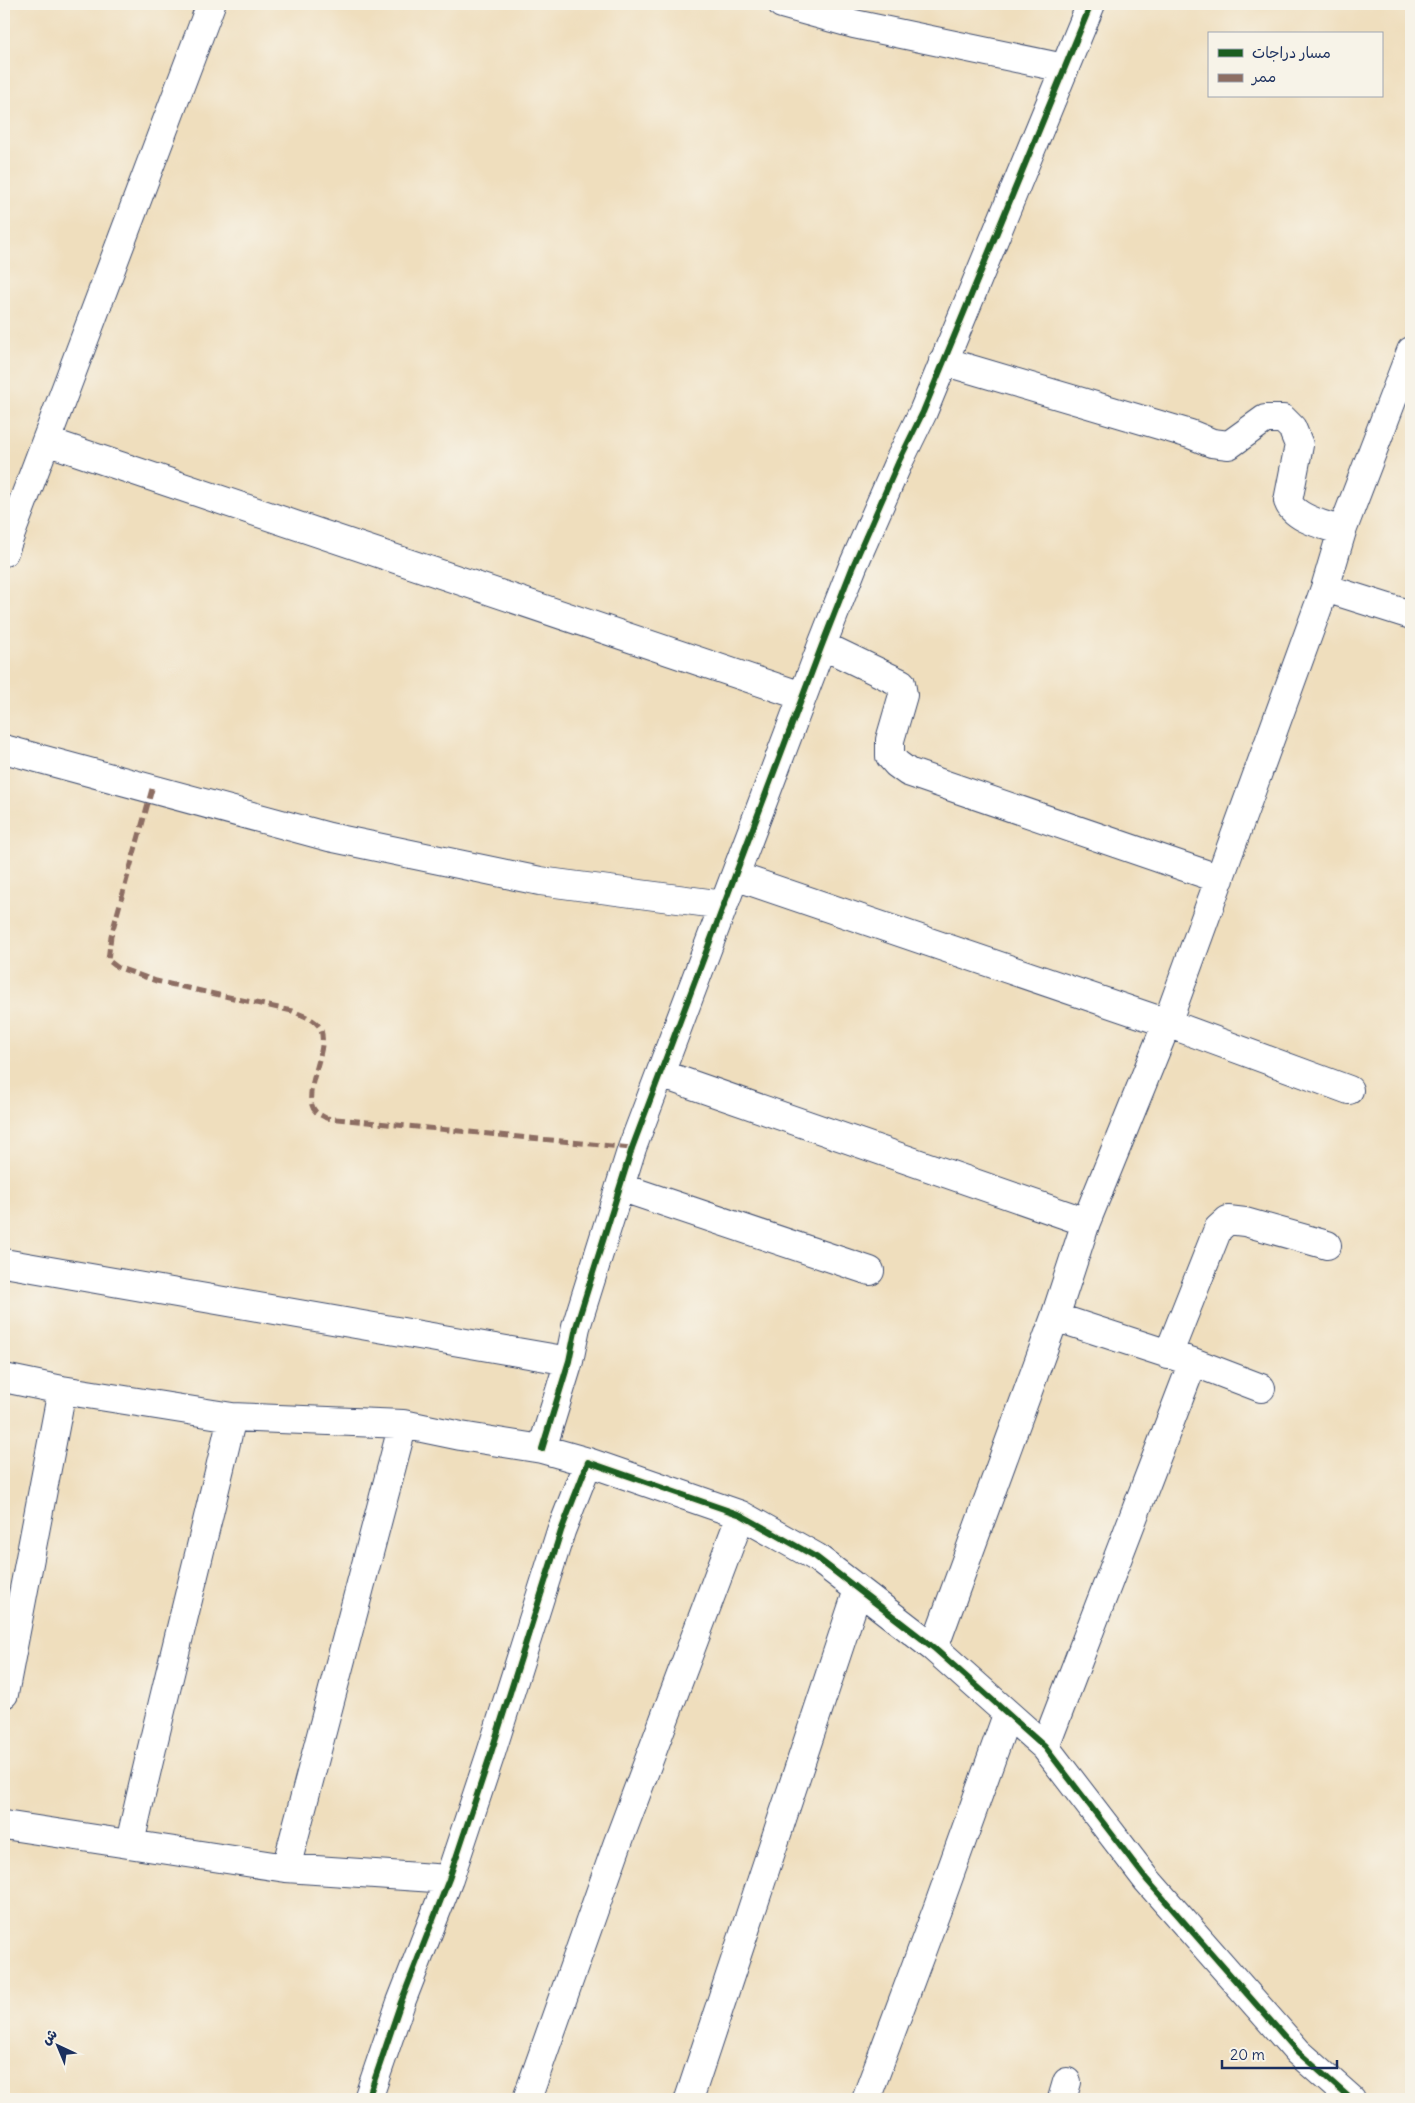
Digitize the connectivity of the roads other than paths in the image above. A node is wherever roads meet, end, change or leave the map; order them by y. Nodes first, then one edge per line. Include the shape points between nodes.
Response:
1 (211, 4) edge
2 (782, 4) edge
3 (1091, 4) edge
4 (1064, 68) junction
5 (1411, 351) edge
6 (943, 361) junction
7 (46, 441) junction
8 (1342, 531) junction
9 (4, 552) edge
10 (1325, 588) junction
11 (1411, 615) edge
12 (822, 645) junction
13 (802, 696) junction
14 (4, 748) edge
15 (735, 876) junction
16 (1220, 879) junction
17 (724, 905) junction
18 (1167, 1023) junction
19 (661, 1074) junction
20 (1349, 1090) dead end
21 (620, 1187) junction
22 (1086, 1222) junction
23 (1328, 1245) dead end
24 (4, 1263) edge
25 (870, 1271) dead end
26 (1055, 1317) junction
27 (1181, 1358) junction
28 (569, 1361) junction
29 (4, 1378) edge
30 (1261, 1388) dead end
31 (62, 1390) junction
32 (232, 1417) junction
33 (403, 1424) junction
34 (542, 1449) junction
35 (588, 1462) junction
36 (741, 1515) junction
37 (858, 1590) junction
38 (934, 1648) junction
39 (4, 1694) edge
40 (1007, 1715) junction
41 (1045, 1747) junction
42 (4, 1825) edge
43 (130, 1843) junction
44 (286, 1868) junction
45 (449, 1879) junction
46 (368, 2099) edge
47 (527, 2099) edge
48 (689, 2099) edge
49 (866, 2099) edge
50 (1351, 2099) edge

1 - 7 street
2 - 4 street via 854,24
3 - 4 street
4 - 6 street
5 - 8 street
6 - 8 street via 1212,442 1230,445 1265,419 1283,419 1292,428 1299,446 1288,501 1290,506 1322,525
6 - 12 street
7 - 9 street
7 - 13 street
8 - 10 street
10 - 11 street
10 - 16 street
12 - 13 street
12 - 16 street via 901,683 903,695 890,740 890,756 908,772
13 - 15 street
14 - 17 street via 339,839 540,881
15 - 17 street
15 - 18 street
16 - 18 street
17 - 19 street
18 - 20 street
18 - 22 street
19 - 21 street
19 - 22 street
21 - 25 street
21 - 28 street via 576,1326
22 - 26 street
23 - 27 street via 1228,1220 1218,1228
24 - 28 street
26 - 27 street
26 - 38 street
27 - 30 street
27 - 41 street
28 - 34 street
29 - 31 street
31 - 32 street
31 - 39 street
32 - 33 street
32 - 43 street
33 - 34 street
33 - 44 street
34 - 35 street
35 - 36 street
35 - 45 street via 561,1531
36 - 37 street via 816,1557
36 - 47 street
37 - 38 street
37 - 48 street
38 - 40 street
40 - 41 street
40 - 49 street
41 - 50 street via 1160,1895 1298,2052
42 - 43 street
43 - 44 street
44 - 45 street
45 - 46 street via 401,2002

